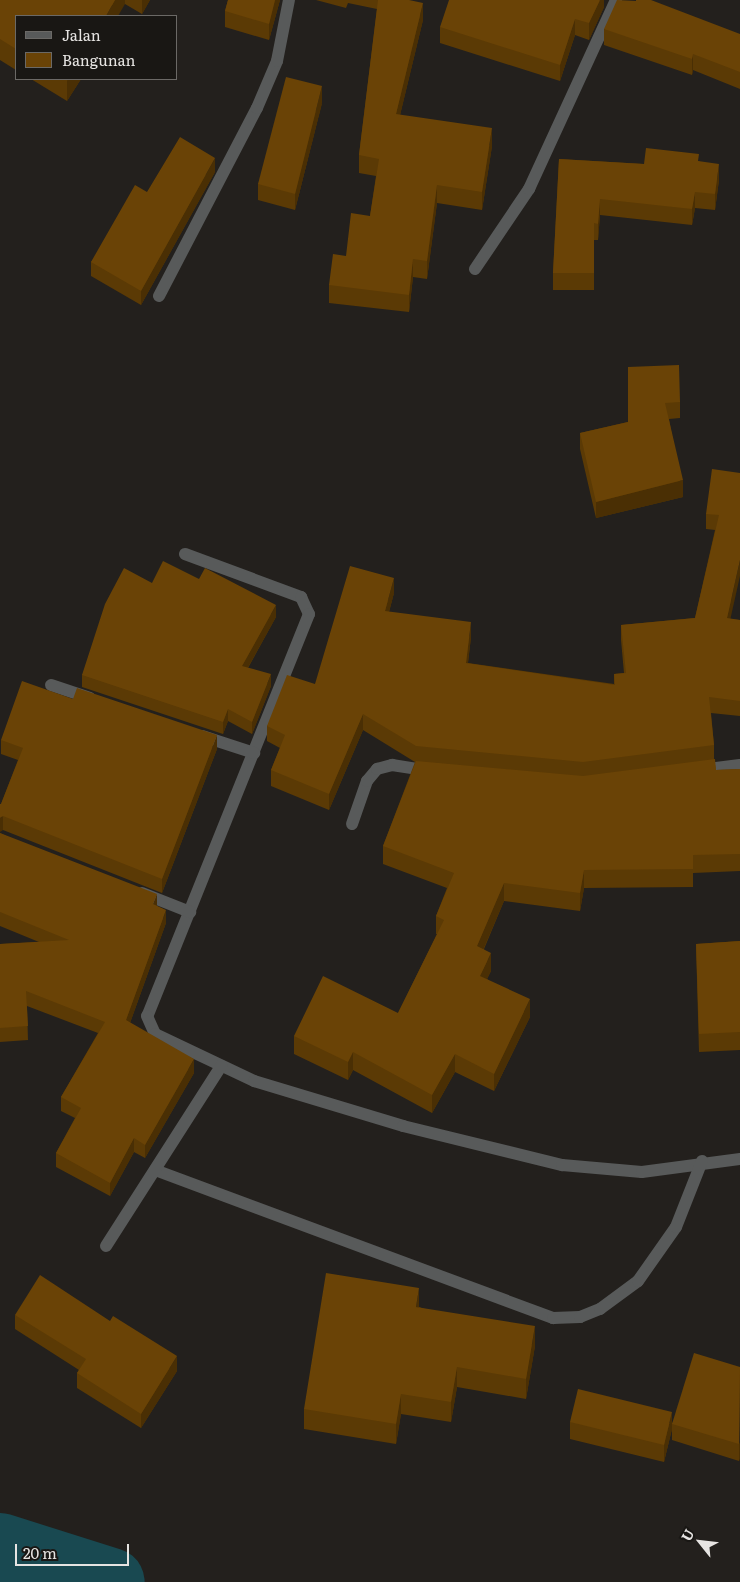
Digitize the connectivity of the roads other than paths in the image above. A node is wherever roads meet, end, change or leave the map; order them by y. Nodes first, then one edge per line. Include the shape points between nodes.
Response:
1 (289, 0) edge
2 (616, 0) edge
3 (475, 269) dead end
4 (158, 296) dead end
5 (185, 554) dead end
6 (51, 685) dead end
7 (106, 704) edge
8 (189, 731) edge
9 (254, 753) junction
10 (740, 765) edge
11 (681, 773) edge
12 (449, 774) edge
13 (352, 824) dead end
14 (127, 888) edge
15 (190, 912) junction
16 (221, 1066) junction
17 (740, 1159) edge
18 (702, 1161) junction
19 (154, 1170) junction
20 (106, 1246) dead end

1 - 4 street via 277,61 257,108
2 - 3 street via 528,189
5 - 9 street via 274,584 302,597 308,607 306,624
6 - 7 street
8 - 9 street
9 - 15 street
10 - 11 street
12 - 13 street via 392,765 377,769 367,781
14 - 15 street
15 - 16 street via 148,1022 160,1038
16 - 18 street via 254,1081 403,1126 562,1165 642,1172
16 - 19 street
17 - 18 street
18 - 19 street via 676,1227 638,1281 600,1309 580,1317 553,1318
19 - 20 street

